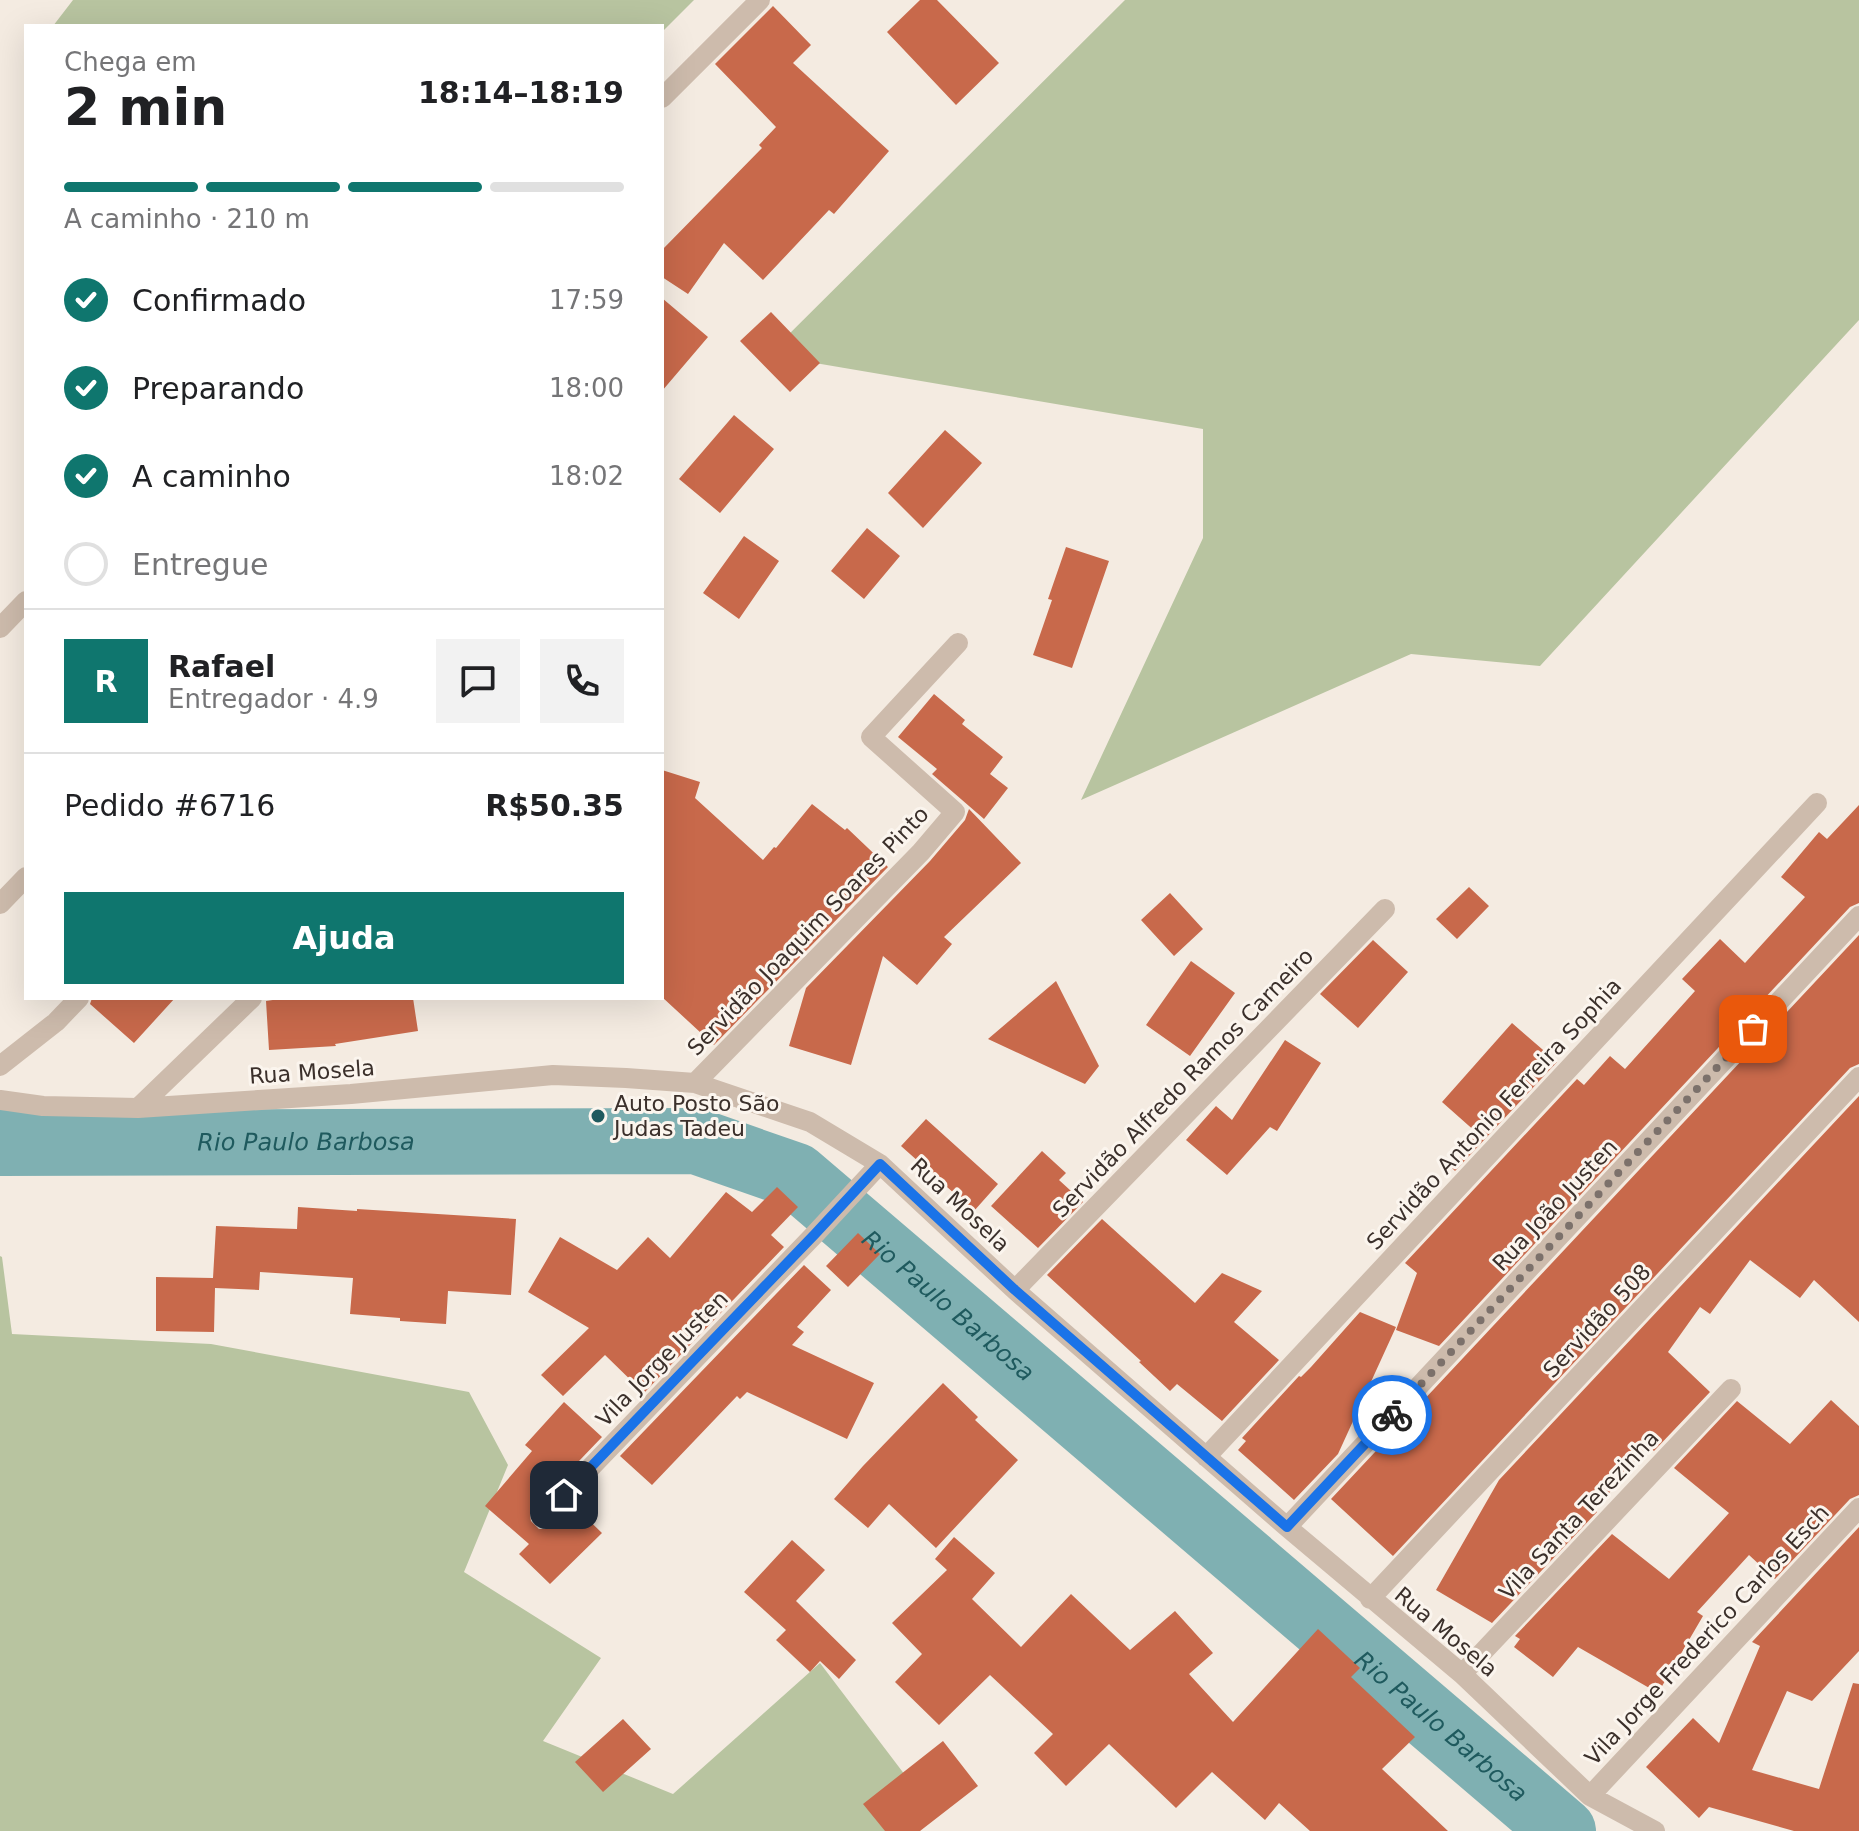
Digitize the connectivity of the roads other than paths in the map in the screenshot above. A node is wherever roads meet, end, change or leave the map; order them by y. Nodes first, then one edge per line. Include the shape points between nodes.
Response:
1 (760, 0) edge
2 (664, 96) edge
3 (24, 603) edge
4 (0, 628) edge
5 (958, 643) dead end
6 (1817, 803) dead end
7 (24, 879) edge
8 (0, 904) edge
9 (1385, 909) dead end
10 (1859, 916) edge
11 (77, 1000) edge
12 (250, 1000) edge
13 (0, 1066) edge
14 (1859, 1077) edge
15 (695, 1083) junction
16 (0, 1100) edge
17 (138, 1108) junction
18 (880, 1164) junction
19 (1015, 1290) junction
20 (1731, 1389) dead end
21 (1206, 1457) junction
22 (1859, 1508) edge
23 (543, 1517) dead end
24 (1287, 1527) junction
25 (1370, 1599) junction
26 (1462, 1674) junction
27 (1590, 1796) junction
28 (1655, 1831) edge

1 - 2 street
3 - 4 street
5 - 15 street, Servidão Joaquim Soares Pinto via 871,737 955,812
6 - 21 street, Servidão Antonio Ferreira Sophia
7 - 8 street
9 - 19 street, Servidão Alfredo Ramos Carneiro
10 - 24 street, Rua João Justen
11 - 13 street
12 - 17 street
14 - 25 street, Servidão 508
15 - 17 street, Rua Mosela via 553,1075
15 - 18 street, Rua Mosela via 810,1122
16 - 17 street, Rua Mosela
18 - 19 street, Rua Mosela
18 - 23 street, Vila Jorge Justen
19 - 21 street, Rua Mosela
20 - 26 street, Vila Santa Terezinha
21 - 24 street, Rua Mosela
22 - 27 street, Vila Jorge Frederico Carlos Esch
24 - 25 street, Rua Mosela
25 - 26 street, Rua Mosela
26 - 27 street, Rua Mosela
27 - 28 street, Rua Mosela

